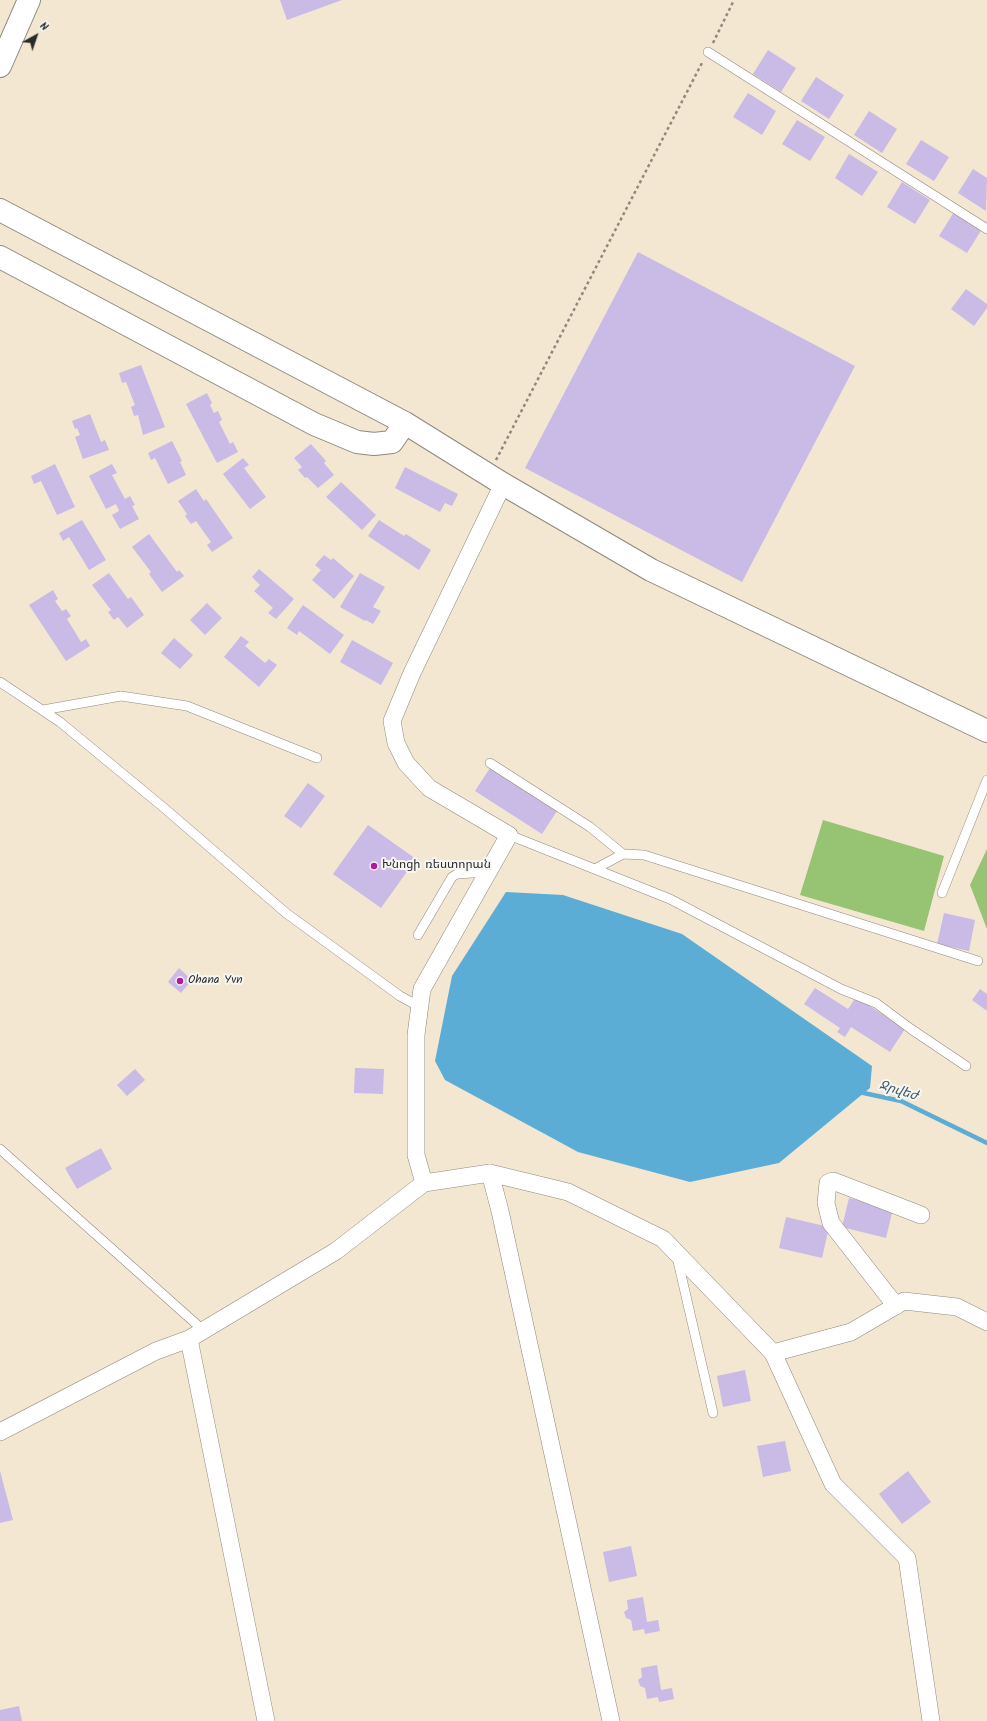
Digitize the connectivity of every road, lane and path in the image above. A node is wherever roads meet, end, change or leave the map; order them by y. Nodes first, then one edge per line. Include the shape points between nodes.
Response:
1 (29, 0) edge
2 (734, 0) edge
3 (708, 52) junction
4 (0, 66) edge
5 (0, 210) edge
6 (987, 229) edge
7 (0, 257) edge
8 (405, 423) junction
9 (496, 480) junction
10 (0, 682) edge
11 (43, 710) junction
12 (987, 731) edge
13 (317, 758) dead end
14 (490, 763) dead end
15 (987, 780) edge
16 (509, 835) junction
17 (623, 854) junction
18 (595, 869) junction
19 (488, 872) junction
20 (942, 893) dead end
21 (418, 935) dead end
22 (978, 961) dead end
23 (420, 1007) junction
24 (966, 1066) dead end
25 (0, 1149) edge
26 (490, 1173) junction
27 (424, 1183) junction
28 (921, 1215) dead end
29 (676, 1253) junction
30 (896, 1306) junction
31 (987, 1322) edge
32 (203, 1330) junction
33 (189, 1339) junction
34 (772, 1353) junction
35 (714, 1413) dead end
36 (0, 1432) edge
37 (266, 1721) edge
38 (611, 1721) edge
39 (931, 1721) edge

1 - 4 street
2 - 3 path
3 - 6 lane
3 - 9 path
5 - 8 street
7 - 8 street via 314,424 357,442 392,442
8 - 9 street
9 - 12 street via 651,570
9 - 16 street via 392,721 396,743 406,763 429,788
10 - 11 lane
11 - 13 lane via 121,696 187,706
11 - 23 lane via 164,807 286,913 400,996
14 - 17 lane via 590,827
15 - 20 lane
16 - 18 lane
16 - 19 street
17 - 18 lane
17 - 22 lane via 644,855
18 - 24 lane via 670,899 841,989 876,1003
19 - 21 lane via 457,874 452,877
19 - 23 street via 422,990
23 - 27 street via 416,1035 416,1155
25 - 32 lane
26 - 27 street
26 - 29 street via 568,1192 663,1239
26 - 38 street
27 - 32 street via 336,1251
28 - 30 street via 833,1181 828,1183 826,1203 831,1223
29 - 34 street
29 - 35 lane
30 - 31 street via 904,1301 958,1307
30 - 34 street via 851,1332
32 - 33 street
33 - 36 street via 156,1351
33 - 37 street
34 - 39 street via 833,1484 907,1558

